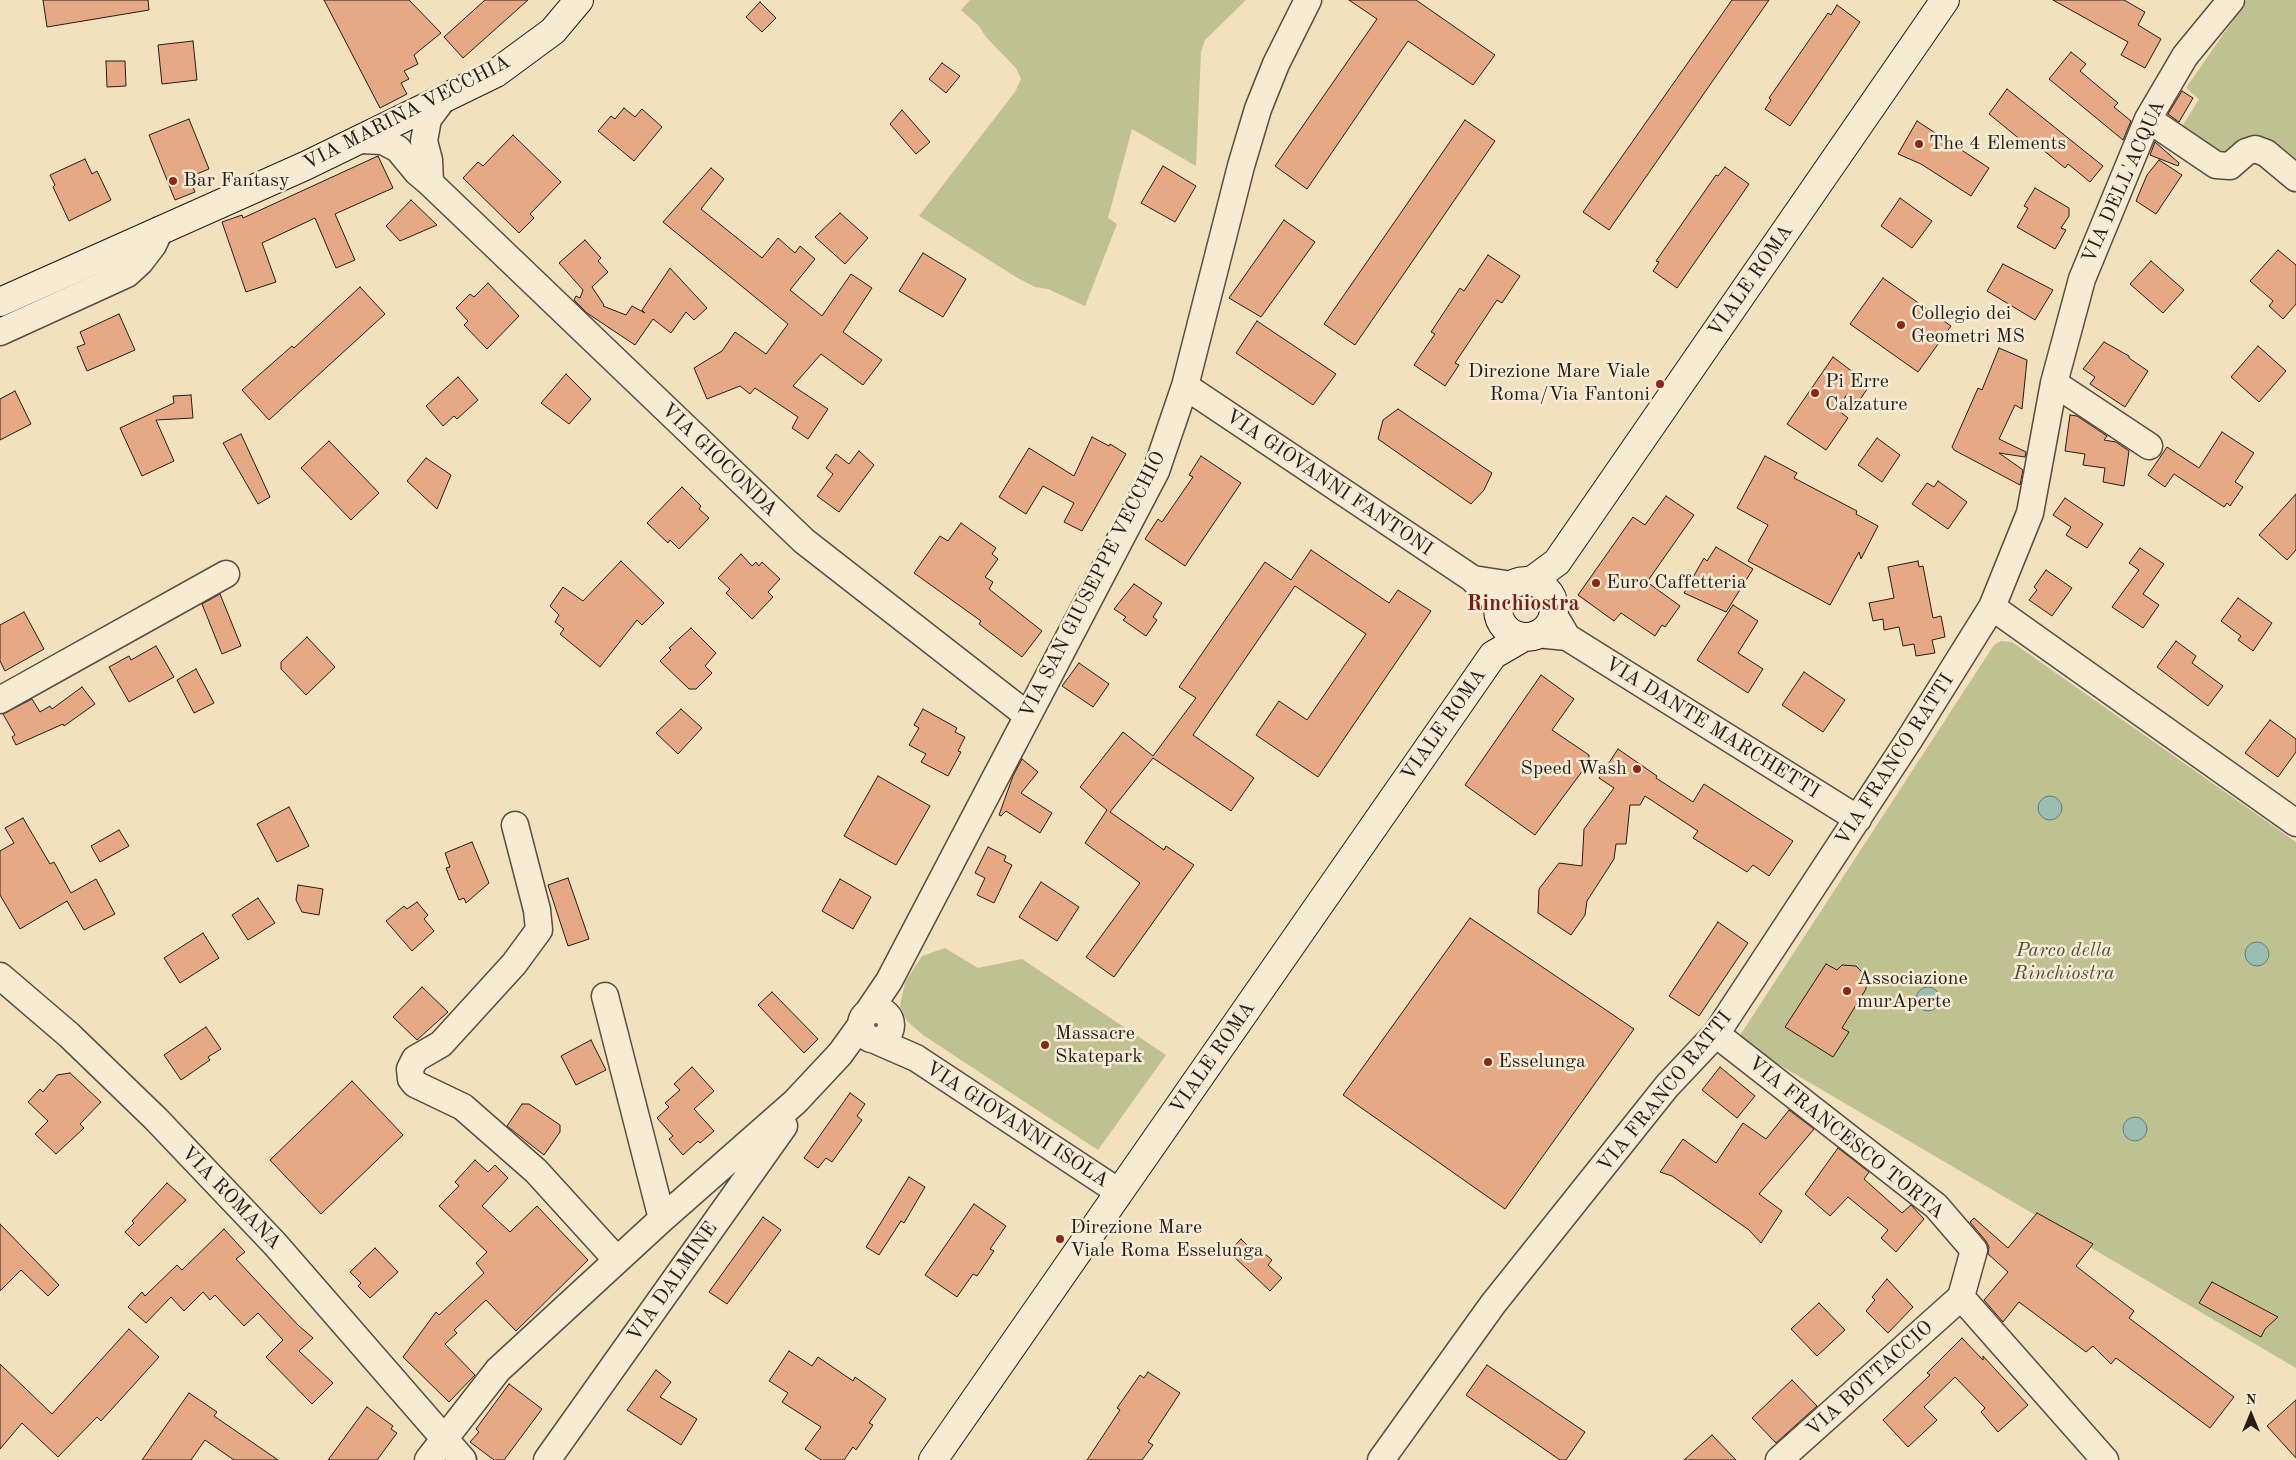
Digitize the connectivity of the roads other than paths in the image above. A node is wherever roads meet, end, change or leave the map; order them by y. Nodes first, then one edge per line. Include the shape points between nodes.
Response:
1 (579, 0) edge
2 (1308, 0) edge
3 (1945, 0) edge
4 (2232, 0) edge
5 (443, 99) junction
6 (2148, 120) junction
7 (359, 140) junction
8 (2296, 178) edge
9 (430, 183) junction
10 (160, 230) junction
11 (0, 302) edge
12 (0, 332) edge
13 (2054, 383) junction
14 (1185, 386) junction
15 (2149, 446) dead end
16 (226, 574) dead end
17 (1525, 608) junction
18 (1992, 608) junction
19 (0, 700) edge
20 (1027, 715) junction
21 (1858, 818) junction
22 (2296, 823) edge
23 (515, 825) dead end
24 (0, 976) edge
25 (605, 996) dead end
26 (876, 1027) junction
27 (1716, 1034) junction
28 (795, 1102) junction
29 (1119, 1192) junction
30 (662, 1219) junction
31 (617, 1260) junction
32 (1961, 1297) junction
33 (444, 1437) junction
34 (428, 1460) edge
35 (463, 1460) edge
36 (547, 1460) edge
37 (933, 1460) edge
38 (1381, 1460) edge
39 (1779, 1460) edge
40 (2105, 1460) edge

1 - 5 main road, VIA MARINA VECCHIA via 535,45 496,72
2 - 14 street, VIA SAN GIUSEPPE VECCHIO via 1258,109
3 - 17 main road, VIALE ROMA
4 - 6 street, VIA DELL'ACQUA via 2185,56
5 - 7 main road, VIA MARINA VECCHIA
5 - 9 street via 428,119 424,141
6 - 8 street via 2216,165 2230,166 2246,152 2255,149 2266,153
6 - 13 street, VIA DELL'ACQUA via 2082,279
7 - 9 street, VIA GIOCONDA via 383,141 398,149
7 - 10 main road, VIA MARINA VECCHIA
9 - 20 street, VIA GIOCONDA via 804,542
10 - 11 main road, VIA MARINA VECCHIA
10 - 12 street via 153,245 127,274
13 - 15 street
13 - 18 street, VIA DELL'ACQUA via 2030,513
14 - 17 street, VIA GIOVANNI FANTONI via 1473,579
14 - 20 street, VIA SAN GIUSEPPE VECCHIO via 1156,471
16 - 19 street
17 - 21 street, VIA DANTE MARCHETTI
17 - 29 main road, VIALE ROMA
18 - 21 street, VIA FRANCO RATTI
18 - 22 street
20 - 26 street, VIA SAN GIUSEPPE VECCHIO via 889,982
21 - 27 street, VIA FRANCO RATTI
23 - 31 street via 537,910 539,930 514,964 441,1044 415,1059 410,1069 411,1079 470,1113 536,1171
24 - 33 street, VIA ROMANA via 69,1035 156,1119 275,1244
25 - 30 street
26 - 28 street via 840,1054
26 - 29 street, VIA GIOVANNI ISOLA via 916,1058
27 - 32 street, VIA FRANCESCO TORTA via 1936,1206 1974,1250
27 - 38 street, VIA FRANCO RATTI via 1667,1086 1494,1304
28 - 30 street
28 - 36 street, VIA DALMINE via 782,1130
29 - 37 main road, VIALE ROMA
30 - 31 street
31 - 33 street via 498,1370
32 - 39 street, VIA BOTTACCIO
32 - 40 street
33 - 34 street
33 - 35 street

